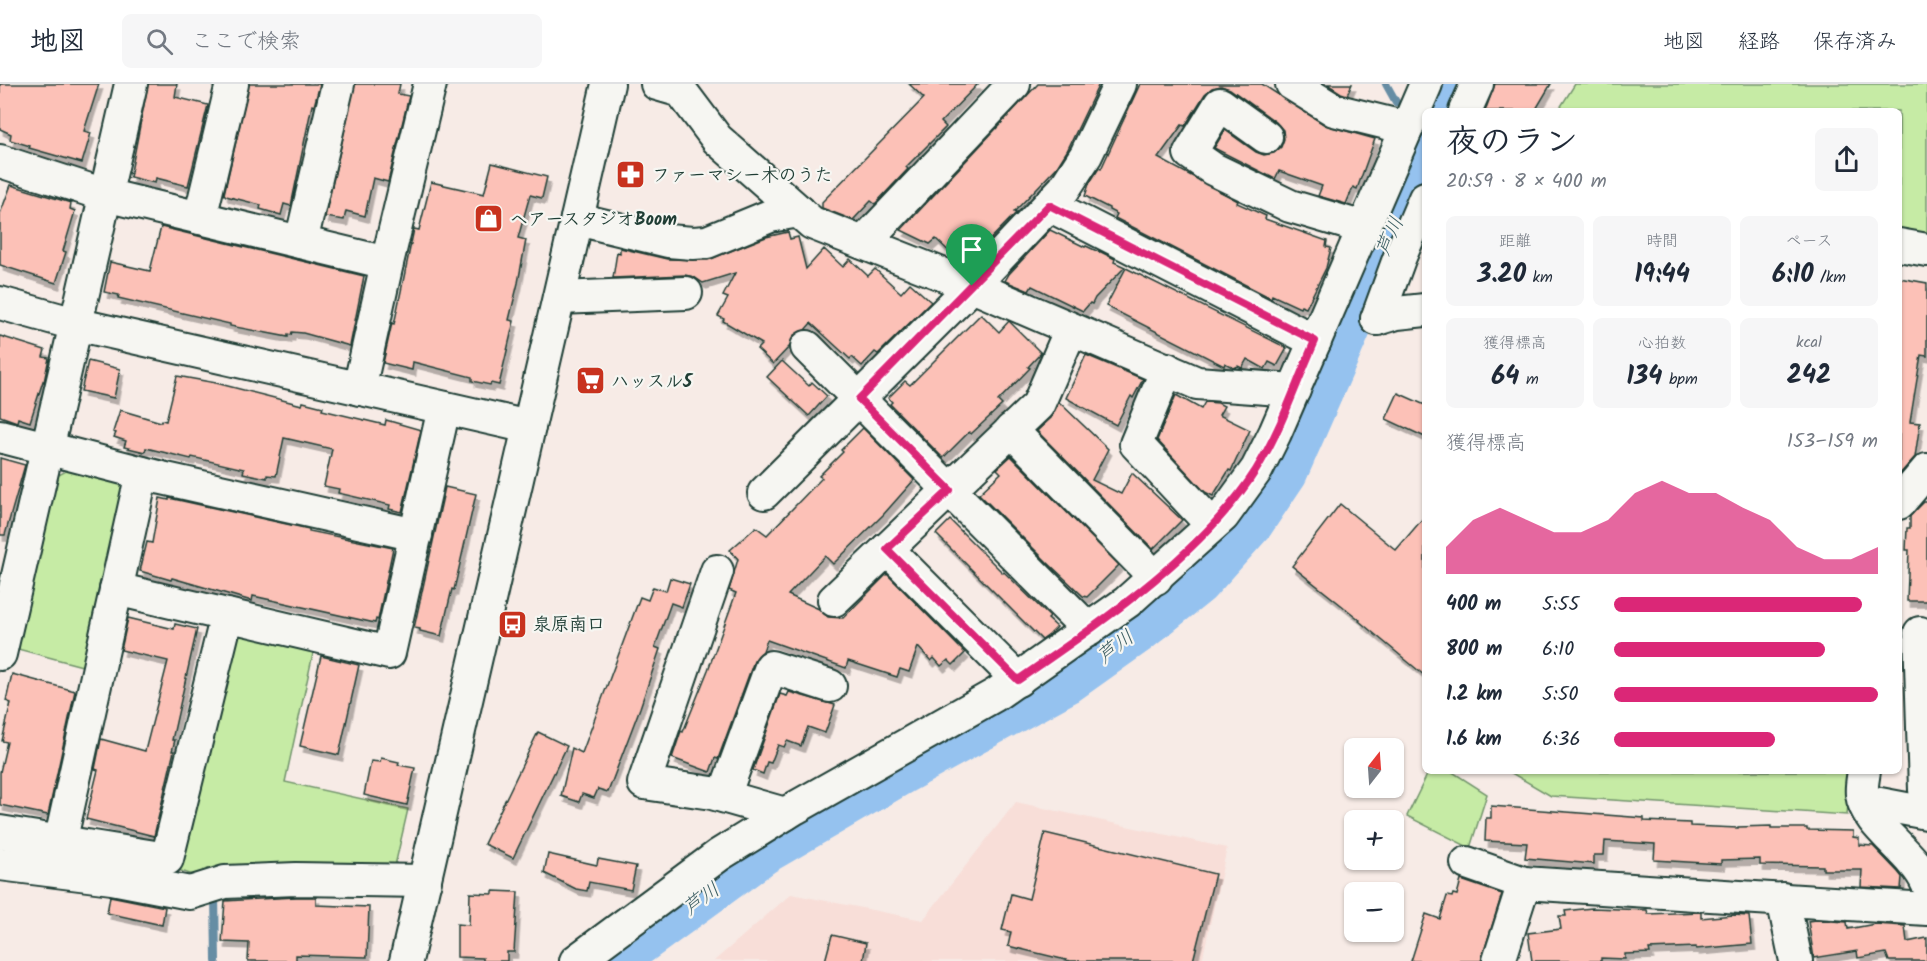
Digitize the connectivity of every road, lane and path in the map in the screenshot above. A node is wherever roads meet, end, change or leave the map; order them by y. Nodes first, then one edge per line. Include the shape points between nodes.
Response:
1 (131, 84) edge
2 (232, 84) edge
3 (338, 84) edge
4 (429, 84) edge
5 (608, 84) edge
6 (657, 84) edge
7 (1014, 84) edge
8 (1120, 84) edge
9 (1292, 84) edge
10 (1425, 84) edge
11 (1477, 84) edge
12 (1466, 108) edge
13 (1407, 128) junction
14 (1266, 137) dead end
15 (0, 161) edge
16 (105, 195) junction
17 (1049, 205) junction
18 (1422, 205) edge
19 (799, 211) junction
20 (200, 218) junction
21 (577, 219) junction
22 (1364, 228) junction
23 (301, 242) junction
24 (863, 243) junction
25 (1902, 246) edge
26 (1927, 250) edge
27 (387, 263) junction
28 (972, 286) junction
29 (686, 293) dead end
30 (559, 298) junction
31 (1332, 301) junction
32 (0, 303) edge
33 (1422, 310) edge
34 (1377, 319) junction
35 (75, 324) junction
36 (1071, 328) junction
37 (1315, 341) junction
38 (807, 347) dead end
39 (1167, 369) junction
40 (359, 389) junction
41 (1294, 390) junction
42 (859, 399) junction
43 (444, 408) junction
44 (529, 427) junction
45 (1011, 430) junction
46 (0, 436) edge
47 (47, 449) junction
48 (1927, 470) edge
49 (142, 472) junction
50 (950, 490) junction
51 (764, 493) dead end
52 (1902, 499) edge
53 (1212, 525) junction
54 (416, 535) junction
55 (887, 549) junction
56 (9, 568) edge
57 (717, 571) dead end
58 (1156, 578) junction
59 (116, 589) junction
60 (834, 600) dead end
61 (226, 615) junction
62 (1915, 624) edge
63 (1089, 630) junction
64 (0, 654) edge
65 (1018, 680) junction
66 (830, 686) dead end
67 (1925, 721) edge
68 (1864, 786) edge
69 (724, 796) junction
70 (1926, 802) edge
71 (785, 814) junction
72 (0, 832) edge
73 (60, 843) junction
74 (1467, 863) dead end
75 (0, 864) edge
76 (424, 881) junction
77 (1524, 883) junction
78 (1927, 883) edge
79 (1783, 899) junction
80 (1927, 909) edge
81 (406, 961) edge
82 (576, 961) edge
83 (1499, 961) edge
84 (1796, 961) edge

1 - 16 street
2 - 20 street
3 - 23 street
4 - 27 street
5 - 21 street
6 - 19 street via 681,91 717,139
7 - 24 street
8 - 17 street via 1086,154
9 - 13 street via 1334,110
10 - 13 street
11 - 12 street
13 - 22 street
14 - 22 street via 1220,104 1190,153 1213,170 1290,206
15 - 16 street
16 - 20 street
16 - 35 street
17 - 28 street
17 - 37 street
18 - 34 street
19 - 21 street via 770,216 707,242 693,243 668,241
19 - 24 street via 812,223
20 - 23 street
21 - 30 street
22 - 31 street
23 - 27 street
24 - 28 street
25 - 26 street
27 - 40 street
28 - 36 street
28 - 42 street
29 - 30 street
30 - 44 street
31 - 34 street
31 - 37 street
32 - 35 street
33 - 34 street
35 - 40 street
35 - 47 street
36 - 39 street
36 - 45 street via 1038,405
37 - 41 street
38 - 42 street
39 - 41 street via 1197,383
39 - 53 street via 1136,444
40 - 43 street
41 - 53 street via 1257,469
42 - 50 street
42 - 51 street
43 - 44 street
43 - 54 street
44 - 76 street
45 - 50 street
45 - 58 street
46 - 47 street
47 - 49 street
47 - 56 street
48 - 52 street
49 - 54 street
49 - 59 street
50 - 55 street
50 - 63 street
53 - 58 street
54 - 61 street via 389,653
55 - 60 street
55 - 65 street
56 - 64 street
57 - 69 street via 644,783
58 - 63 street
59 - 61 street
59 - 73 street
61 - 73 street via 167,859
62 - 67 street
63 - 65 street
65 - 71 street
66 - 69 street via 771,667
67 - 70 street
68 - 70 street
68 - 78 street via 1869,814
69 - 71 street
71 - 82 street via 719,855
72 - 73 street
74 - 77 street
75 - 76 street via 112,878 190,893 225,882
76 - 81 street
77 - 79 street
77 - 83 street
79 - 80 street
79 - 84 street

